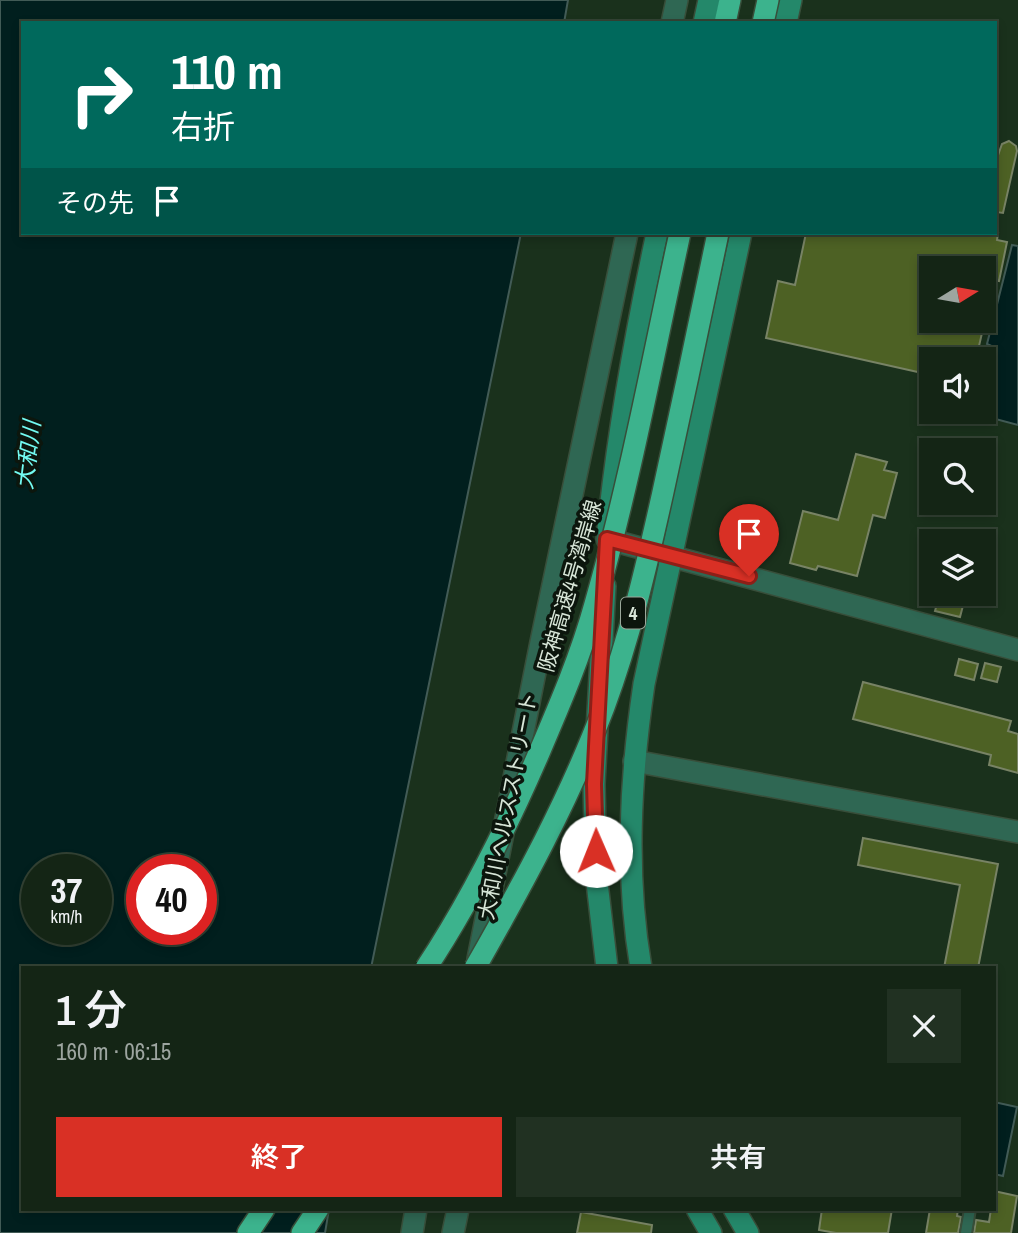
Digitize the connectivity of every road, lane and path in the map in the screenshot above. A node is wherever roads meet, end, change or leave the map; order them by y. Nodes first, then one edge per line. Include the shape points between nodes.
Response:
1 (677, 0) edge
2 (709, 0) edge
3 (730, 0) edge
4 (768, 0) edge
5 (791, 0) edge
6 (672, 21) edge
7 (704, 21) edge
8 (725, 21) edge
9 (763, 21) edge
10 (786, 21) edge
11 (628, 235) edge
12 (657, 235) edge
13 (680, 235) edge
14 (719, 235) edge
15 (741, 235) edge
16 (607, 539) junction
17 (671, 555) junction
18 (1018, 650) edge
19 (634, 761) junction
20 (1018, 832) edge
21 (427, 966) edge
22 (475, 966) edge
23 (476, 966) edge
24 (607, 966) edge
25 (641, 966) edge
26 (263, 1211) edge
27 (317, 1211) edge
28 (416, 1211) edge
29 (458, 1211) edge
30 (698, 1211) edge
31 (735, 1211) edge
32 (971, 1211) edge
33 (248, 1233) edge
34 (302, 1233) edge
35 (412, 1233) edge
36 (453, 1233) edge
37 (711, 1233) edge
38 (748, 1233) edge
39 (966, 1233) edge

1 - 6 street
2 - 7 street
3 - 8 highway
4 - 9 highway
5 - 10 street
11 - 22 street, 大和川ヘルスストリート
12 - 16 street via 623,401
13 - 21 highway, 阪神高速4号湾岸線 / 4, bridge via 617,520 572,673 484,870
14 - 23 highway, 4, bridge via 644,576 604,707 560,808
15 - 17 street
16 - 17 street
16 - 24 street via 594,784 596,874
17 - 18 street
17 - 19 street via 643,684
19 - 20 street
19 - 25 street via 631,871
26 - 33 highway
27 - 34 highway
28 - 35 street
29 - 36 street
30 - 37 street
31 - 38 street
32 - 39 lane

